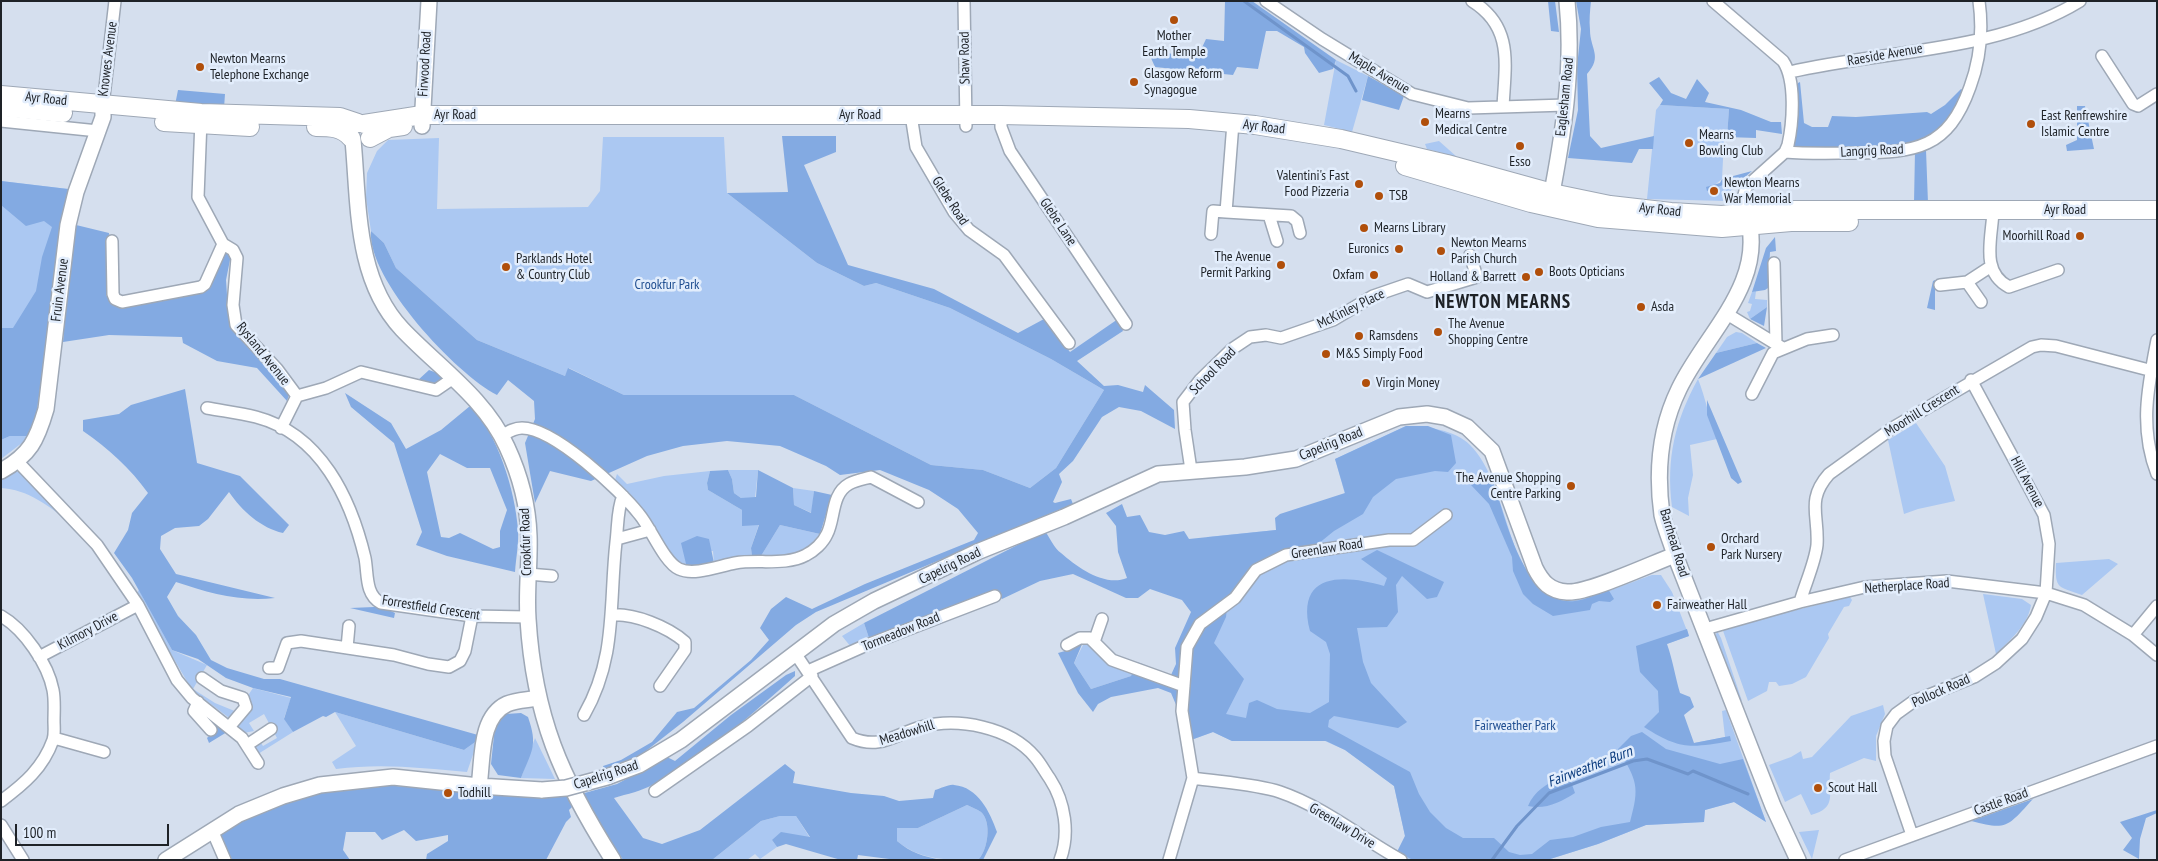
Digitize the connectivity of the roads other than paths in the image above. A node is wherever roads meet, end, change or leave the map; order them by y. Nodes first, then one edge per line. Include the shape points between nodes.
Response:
1 (115, 1) edge
2 (429, 1) edge
3 (964, 1) edge
4 (1266, 1) edge
5 (1472, 1) edge
6 (1566, 1) edge
7 (1713, 1) edge
8 (1979, 1) edge
9 (2080, 1) edge
10 (1980, 39) junction
11 (2102, 56) dead end
12 (1790, 72) junction
13 (2157, 94) edge
14 (1, 95) edge
15 (1566, 105) junction
16 (1, 107) edge
17 (1503, 108) junction
18 (101, 118) junction
19 (201, 119) junction
20 (911, 120) junction
21 (1, 121) edge
22 (422, 121) junction
23 (966, 121) junction
24 (1001, 121) junction
25 (1233, 128) junction
26 (361, 134) junction
27 (1785, 152) junction
28 (1551, 200) junction
29 (2157, 210) edge
30 (1226, 212) junction
31 (1269, 215) junction
32 (1993, 217) junction
33 (1748, 219) junction
34 (2157, 222) edge
35 (1300, 233) dead end
36 (1211, 234) dead end
37 (112, 241) dead end
38 (1277, 241) dead end
39 (223, 244) junction
40 (1470, 255) dead end
41 (1774, 263) dead end
42 (1990, 267) junction
43 (2058, 270) dead end
44 (1967, 282) junction
45 (1940, 285) dead end
46 (1981, 302) dead end
47 (1727, 314) junction
48 (1126, 324) dead end
49 (1833, 335) dead end
50 (1281, 338) joint
51 (2157, 340) edge
52 (1069, 343) dead end
53 (1779, 346) junction
54 (2155, 358) edge
55 (2149, 370) junction
56 (452, 379) junction
57 (1971, 380) junction
58 (1752, 394) dead end
59 (297, 396) junction
60 (207, 408) dead end
61 (281, 428) junction
62 (501, 436) junction
63 (18, 462) junction
64 (1190, 470) junction
65 (1, 471) edge
66 (2157, 474) edge
67 (623, 496) junction
68 (918, 502) dead end
69 (1446, 515) dead end
70 (650, 530) junction
71 (617, 539) junction
72 (1675, 555) junction
73 (528, 574) junction
74 (552, 576) dead end
75 (2046, 593) junction
76 (995, 596) dead end
77 (1800, 602) junction
78 (138, 605) junction
79 (2157, 606) edge
80 (611, 615) junction
81 (1, 616) edge
82 (472, 616) junction
83 (527, 616) junction
84 (1102, 619) dead end
85 (349, 626) dead end
86 (1705, 629) junction
87 (2133, 635) junction
88 (1094, 642) junction
89 (1067, 645) dead end
90 (346, 648) junction
91 (794, 653) junction
92 (2157, 655) edge
93 (39, 657) junction
94 (269, 668) dead end
95 (810, 674) junction
96 (202, 678) dead end
97 (660, 686) dead end
98 (1184, 686) junction
99 (538, 698) junction
100 (198, 702) junction
101 (584, 715) dead end
102 (230, 726) junction
103 (271, 729) dead end
104 (211, 730) dead end
105 (54, 738) junction
106 (247, 745) junction
107 (2157, 746) edge
108 (104, 752) dead end
109 (258, 763) dead end
110 (1193, 778) junction
111 (479, 786) junction
112 (655, 791) dead end
113 (1, 800) edge
114 (1, 825) edge
115 (212, 830) junction
116 (1912, 835) junction
117 (23, 860) edge
118 (166, 860) edge
119 (225, 860) edge
120 (613, 860) edge
121 (1060, 860) edge
122 (1169, 860) edge
123 (1401, 860) edge
124 (1798, 860) edge
125 (1845, 860) edge

1 - 18 street, Knowes Avenue
2 - 22 street, Firwood Road
3 - 23 street, Shaw Road
4 - 17 street, Maple Avenue via 1322,40 1412,94 1468,108
5 - 17 street via 1485,9 1500,27 1505,48
6 - 15 street, Eaglesham Road via 1570,35
7 - 12 street via 1782,61
8 - 10 street, Langrig Road
9 - 10 street via 2034,24
10 - 12 street, Raeside Avenue
10 - 27 street, Langrig Road via 1975,74 1964,105 1951,126 1931,142 1898,152
11 - 13 street via 2133,104 2138,106
12 - 27 street via 1790,136
14 - 18 main road, Ayr Road
15 - 17 street, Maple Avenue
15 - 28 street, Eaglesham Road
16 - 18 main road, Ayr Road
18 - 19 main road, Ayr Road
18 - 21 street, Ayr Road
18 - 63 street, Fruin Avenue via 68,225 46,409 32,446
19 - 26 main road, Ayr Road via 334,128
19 - 39 street, Rysland Avenue via 198,197
20 - 22 main road, Ayr Road
20 - 23 main road, Ayr Road
20 - 52 street, Glebe Road via 916,147 954,212 969,230 1004,255
22 - 26 main road, Ayr Road
23 - 24 main road, Ayr Road
24 - 25 main road, Ayr Road
24 - 48 street, Glebe Lane via 1010,151
25 - 28 main road, Ayr Road via 1302,132 1352,142 1447,164
25 - 30 street
26 - 56 street, Crookfur Road via 356,169 360,235 369,269 381,300 400,328
27 - 33 street via 1746,187 1743,199
28 - 33 main road, Ayr Road
29 - 32 main road, Ayr Road
30 - 31 street
30 - 36 street via 1213,211
31 - 35 street via 1291,216 1297,221
31 - 38 street
32 - 33 main road, Ayr Road
32 - 34 main road, Ayr Road
32 - 42 street
33 - 47 street, Barrhead Road via 1752,243 1747,269
37 - 39 street via 113,294 122,302 202,287
39 - 59 street, Rysland Avenue via 233,250 237,258 233,305 236,325
40 - 50 street, McKinley Place via 1476,276 1427,292 1408,284 1373,296 1333,320
41 - 53 street
42 - 43 street via 2000,282 2009,287
42 - 44 street
44 - 45 street
44 - 46 street
47 - 53 street
47 - 72 street, Barrhead Road via 1679,388 1660,447 1663,517
49 - 53 street
50 - 64 street, School Road via 1266,335 1250,337 1232,348 1183,402
51 - 54 street
53 - 58 street
54 - 55 street
55 - 57 street, Moorhill Crescent via 2041,345
55 - 66 street via 2148,436
56 - 59 street, Rysland Avenue via 436,390 361,372 326,388
56 - 62 street, Crookfur Road via 478,403
57 - 75 street, Hill Avenue via 2044,515 2049,544
57 - 77 street, Moorhill Crescent via 1894,427 1822,481 1815,497 1817,545
59 - 61 street, Rysland Avenue
60 - 61 street, Forrestfield Crescent via 257,417
61 - 82 street, Forrestfield Crescent via 309,448 340,486 351,508 365,559 370,594 375,600
62 - 67 street via 513,429 524,428 546,435 606,478
62 - 73 street, Crookfur Road via 518,474 526,505
63 - 65 street, Fruin Avenue
63 - 78 street via 97,545
64 - 72 street, Capelrig Road via 1245,467 1296,459 1399,416 1426,414 1445,417 1467,427 1492,451 1535,568 1542,582 1550,588 1567,592 1584,590
64 - 91 street, Capelrig Road via 1158,474 977,552 874,601 834,624
67 - 70 street
67 - 71 street
68 - 70 street via 871,477 855,481 843,489 835,503 828,534 817,548 805,556 689,572 668,561
69 - 98 street, Greenlaw Road via 1413,540 1389,540 1286,555 1256,570 1235,598 1200,624 1187,647
70 - 71 street
71 - 80 street
72 - 86 street, Barrhead Road
73 - 74 street
73 - 83 street, Crookfur Road
75 - 77 street, Netherplace Road via 1947,581 1865,587
75 - 87 street, Netherplace Road via 2084,605
75 - 116 street, Pollock Road via 2022,639 1996,663 1974,677 1914,701 1896,714 1887,726 1885,756
76 - 95 street, Tormeadow Road via 862,647
77 - 86 street, Netherplace Road
78 - 93 street, Kilmory Drive
78 - 100 street via 177,680
79 - 87 street
80 - 97 street via 633,618 677,635 685,642 685,650
80 - 101 street via 607,658 601,680
81 - 93 street via 12,622
82 - 83 street, Forrestfield Crescent
82 - 90 street via 465,651 460,661 449,667
83 - 99 street, Crookfur Road
84 - 88 street
85 - 90 street
86 - 124 street, Barrhead Road via 1773,806
87 - 92 street, Netherplace Road
88 - 89 street via 1090,638 1080,638
88 - 98 street via 1112,660
90 - 94 street via 301,641 287,643 278,668
91 - 95 street, Meadowhill
91 - 111 street, Capelrig Road, bridge via 680,740 639,765 566,788 542,790
93 - 105 street via 52,689
95 - 112 street, Tormeadow Road via 748,726
95 - 121 street, Meadowhill via 845,730 852,738 865,743 876,744 944,722 981,727 1020,743 1034,756 1055,787 1063,810 1064,848
96 - 102 street via 246,702 246,707
98 - 110 street, Greenlaw Road via 1182,711
99 - 111 street via 508,704 496,711 488,723
99 - 120 street, Crookfur Road via 551,745 564,774
100 - 102 street
100 - 104 street via 194,711
102 - 106 street
103 - 106 street
105 - 108 street
105 - 113 street via 39,768
106 - 109 street
107 - 116 street, Castle Road
110 - 122 street, Greenlaw Road
110 - 123 street, Greenlaw Drive via 1280,792 1332,817
111 - 115 street, Capelrig Road via 393,777 320,785 238,814
114 - 117 street
115 - 118 street, Capelrig Road
115 - 119 street
116 - 125 street, Castle Road

